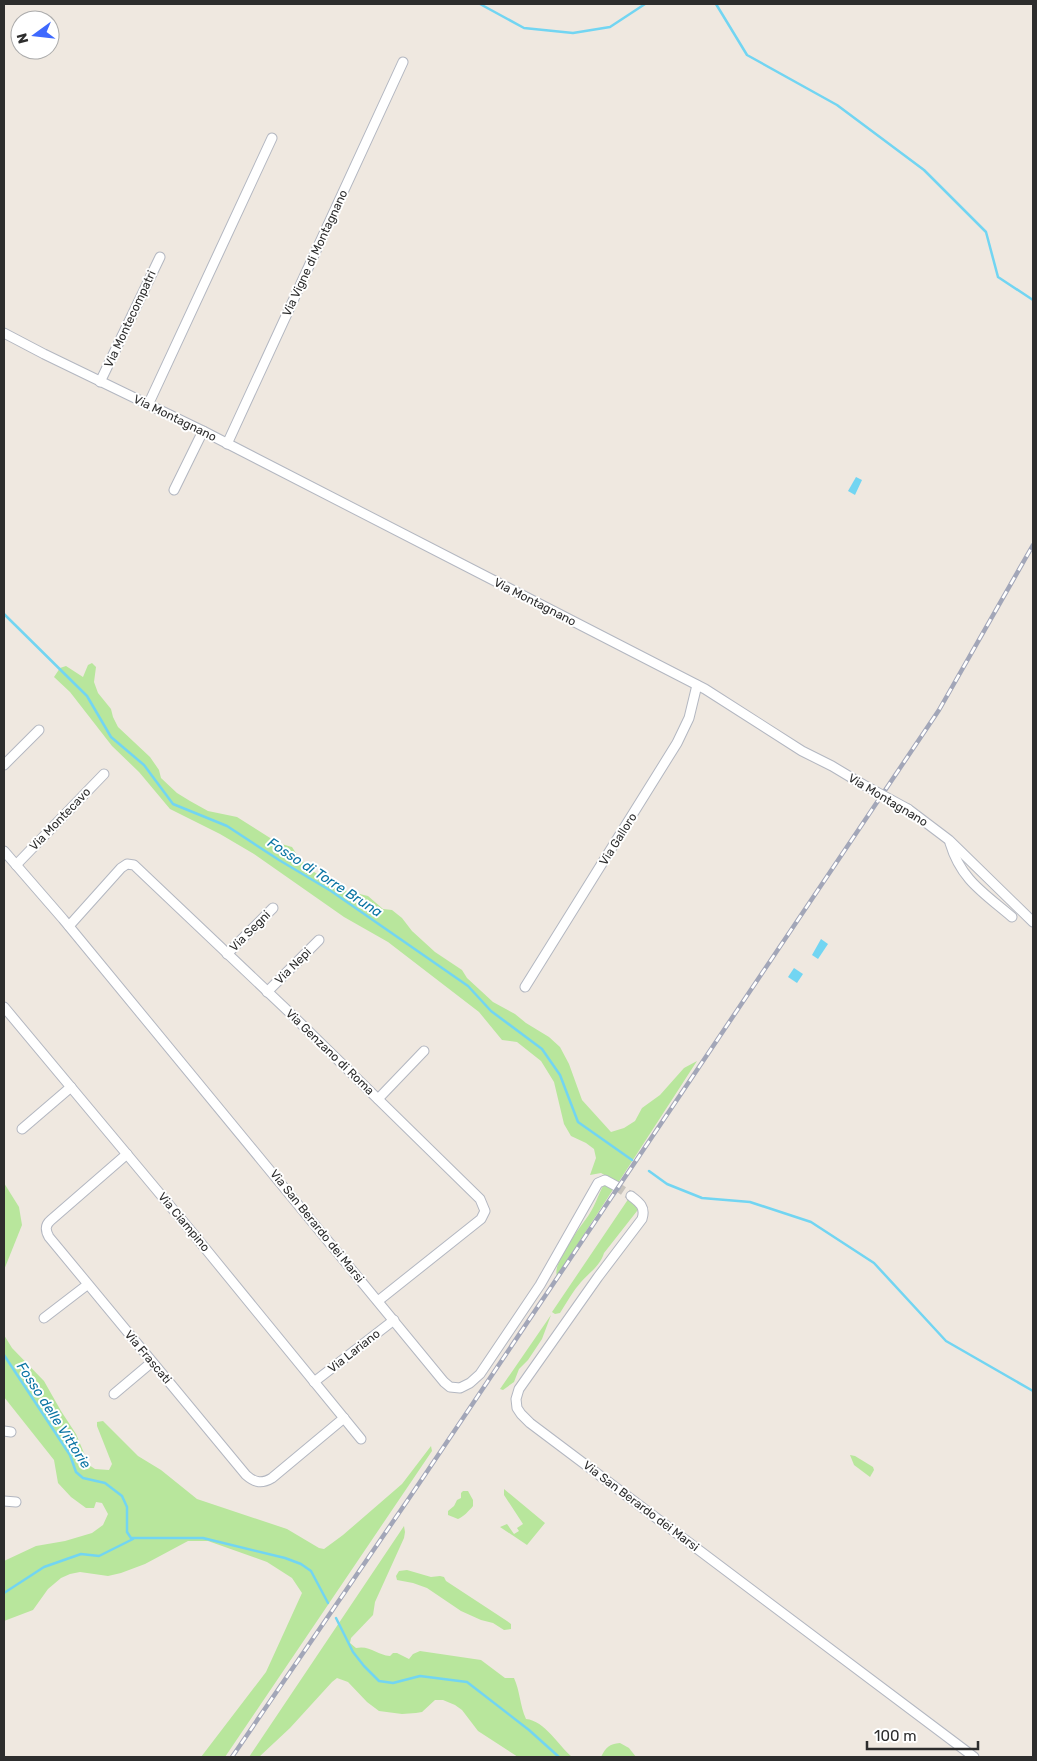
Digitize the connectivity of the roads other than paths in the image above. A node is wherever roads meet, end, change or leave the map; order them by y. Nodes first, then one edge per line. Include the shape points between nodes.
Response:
1 (403, 62) dead end
2 (272, 138) dead end
3 (160, 257) dead end
4 (4, 333) edge
5 (100, 382) junction
6 (148, 405) junction
7 (203, 431) junction
8 (227, 444) junction
9 (174, 490) dead end
10 (696, 685) junction
11 (39, 730) dead end
12 (4, 766) edge
13 (104, 774) dead end
14 (949, 840) junction
15 (4, 851) edge
16 (16, 865) junction
17 (273, 908) dead end
18 (1012, 917) dead end
19 (1033, 922) edge
20 (69, 926) junction
21 (319, 940) dead end
22 (227, 954) junction
23 (526, 987) dead end
24 (267, 992) junction
25 (4, 1007) edge
26 (424, 1050) dead end
27 (71, 1087) junction
28 (378, 1099) junction
29 (22, 1129) dead end
30 (127, 1154) junction
31 (616, 1186) tunnel mouth
32 (630, 1196) tunnel mouth
33 (87, 1285) junction
34 (378, 1301) junction
35 (44, 1318) dead end
36 (394, 1320) junction
37 (152, 1362) junction
38 (314, 1382) junction
39 (114, 1394) dead end
40 (344, 1418) junction
41 (361, 1439) dead end
42 (4, 1501) edge
43 (16, 1502) dead end
44 (974, 1757) edge

1 - 8 street, Via Vigne di Montagnano
2 - 6 street
3 - 5 street, Via Montecompatri
4 - 5 street, Via Montagnano
5 - 6 street, Via Montagnano
6 - 7 street, Via Montagnano
7 - 8 street, Via Montagnano
7 - 9 street
8 - 10 street, Via Montagnano
10 - 14 street, Via Montagnano, bridge via 802,751 908,809
10 - 23 street, Via Galloro via 689,718 677,743
11 - 12 street
13 - 16 street, Via Montecavo
14 - 18 street via 967,878
14 - 19 street, Via Montagnano
15 - 16 street, Via San Berardo dei Marsi
16 - 20 street, Via San Berardo dei Marsi
17 - 22 street, Via Segni
20 - 22 street, Via Genzano di Roma via 118,871 130,864 136,866
20 - 34 street, Via San Berardo dei Marsi
21 - 24 street, Via Nepi
22 - 24 street, Via Genzano di Roma
24 - 28 street, Via Genzano di Roma
25 - 27 street, Via Ciampino
26 - 28 street
27 - 29 street
27 - 30 street, Via Ciampino
28 - 34 street, Via Genzano di Roma via 476,1194 485,1211 481,1219
30 - 33 street, Via Frascati via 46,1226 48,1237
30 - 38 street, Via Ciampino
31 - 36 street, Via San Berardo dei Marsi via 605,1180 597,1184 537,1290 480,1374 470,1383 458,1388 446,1384
32 - 44 street, Via San Berardo dei Marsi via 642,1206 642,1219 519,1388 516,1402 519,1411 589,1468
33 - 35 street
33 - 37 street, Via Frascati
34 - 36 street, Via San Berardo dei Marsi
36 - 38 street, Via Lariano
37 - 39 street
37 - 40 street, Via Frascati via 254,1481 272,1478
38 - 40 street, Via Ciampino
40 - 41 street, Via Ciampino
42 - 43 street

